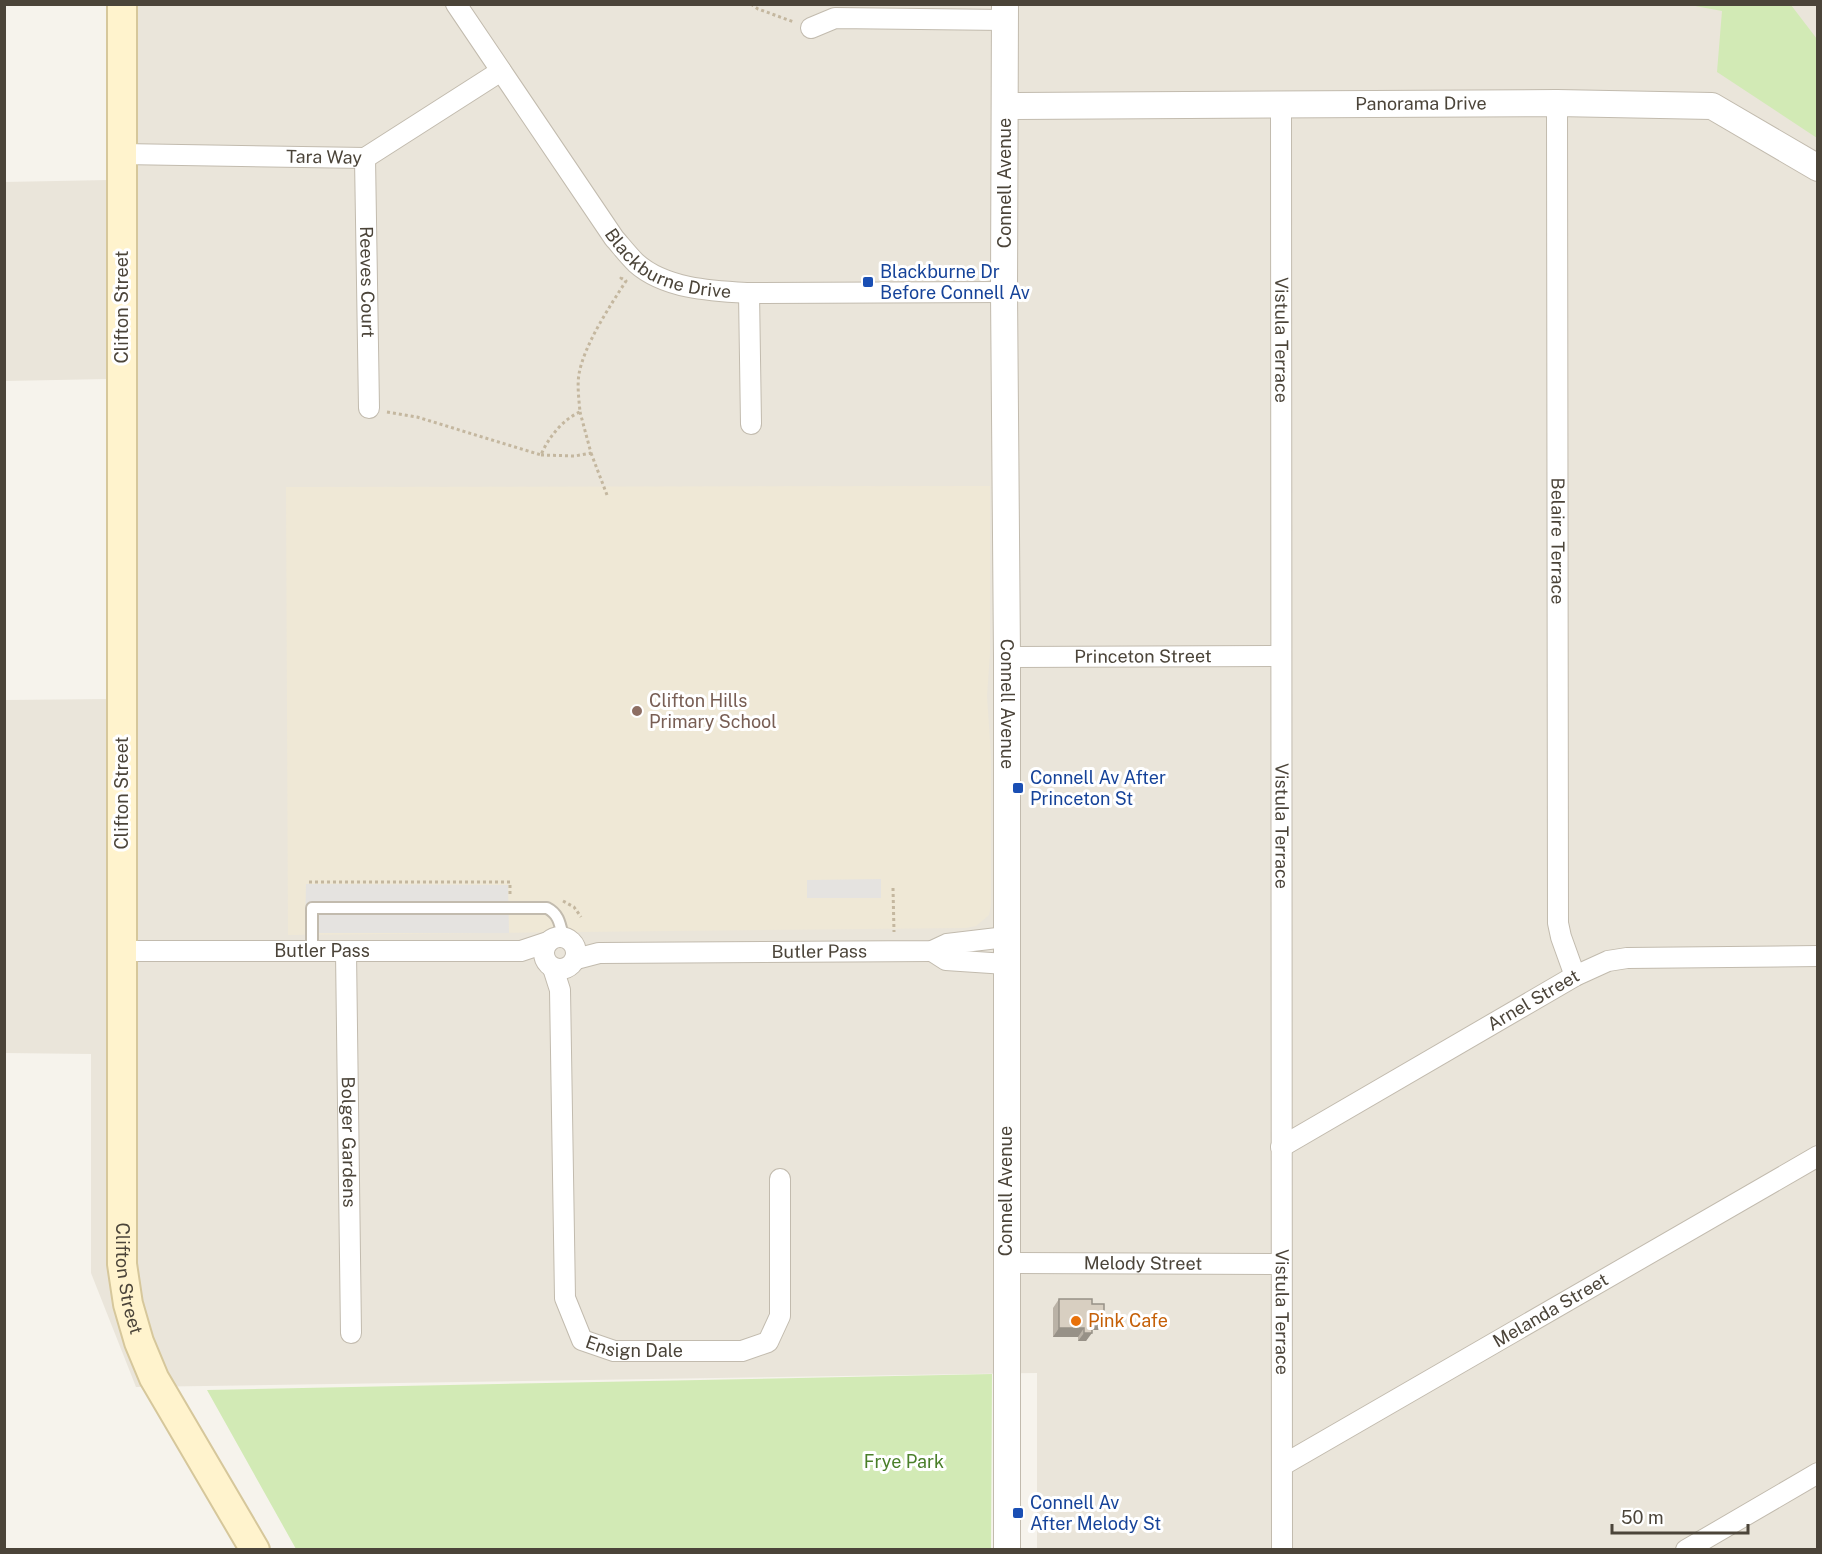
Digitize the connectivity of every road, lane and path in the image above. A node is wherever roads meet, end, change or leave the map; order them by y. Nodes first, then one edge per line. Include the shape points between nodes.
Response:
1 (122, 4) edge
2 (456, 4) edge
3 (751, 4) edge
4 (1005, 12) edge
5 (788, 21) dead end
6 (811, 28) dead end
7 (501, 71) junction
8 (1281, 103) junction
9 (1557, 103) junction
10 (1005, 106) junction
11 (122, 154) junction
12 (365, 158) junction
13 (1818, 168) edge
14 (626, 272) dead end
15 (1004, 292) junction
16 (749, 293) junction
17 (369, 408) dead end
18 (580, 412) junction
19 (394, 414) dead end
20 (751, 424) dead end
21 (591, 453) junction
22 (541, 455) junction
23 (607, 495) dead end
24 (1281, 656) junction
25 (1007, 657) junction
26 (309, 882) dead end
27 (893, 888) dead end
28 (511, 899) dead end
29 (559, 899) dead end
30 (581, 917) dead end
31 (894, 932) dead end
32 (1006, 937) junction
33 (122, 951) junction
34 (312, 951) junction
35 (932, 951) junction
36 (346, 952) junction
37 (562, 954) junction
38 (1818, 956) edge
39 (1006, 964) junction
40 (1575, 976) junction
41 (1281, 1148) junction
42 (1818, 1156) edge
43 (780, 1179) dead end
44 (1006, 1263) junction
45 (1281, 1264) junction
46 (351, 1333) dead end
47 (1283, 1465) junction
48 (1818, 1473) edge
49 (1717, 1542) edge
50 (255, 1550) edge
51 (1007, 1550) edge
52 (1282, 1550) edge
53 (1686, 1550) edge

1 - 11 main road, Clifton Street
2 - 7 street, Blackburne Drive
3 - 5 path
4 - 6 street via 835,18
4 - 10 street, Connell Avenue
7 - 12 street, Tara Way
7 - 16 street, Blackburne Drive via 614,238 638,264 669,282
8 - 9 street, Panorama Drive
8 - 10 street, Panorama Drive
8 - 24 street, Vistula Terrace
9 - 13 street, Panorama Drive via 1712,106
9 - 40 street, Belaire Terrace via 1558,923
10 - 15 street, Connell Avenue
11 - 12 street, Tara Way
11 - 33 main road, Clifton Street
12 - 17 street, Reeves Court
14 - 18 path via 621,278 626,282 584,359 579,375
15 - 16 street, Blackburne Drive
15 - 25 street, Connell Avenue
16 - 20 street
18 - 21 path
18 - 22 path via 556,432
19 - 22 path via 417,417
21 - 22 path
21 - 23 path
24 - 25 street, Princeton Street
24 - 41 street, Vistula Terrace
25 - 32 street, Connell Avenue
26 - 28 path via 510,882
27 - 31 path
29 - 30 path via 574,907
32 - 35 street, Butler Pass via 947,944
32 - 39 street, Connell Avenue
33 - 34 street, Butler Pass
33 - 50 main road, Clifton Street via 122,1264 128,1304 154,1378
34 - 36 street, Butler Pass
34 - 37 lane via 312,908 547,908 560,921
35 - 37 street, Butler Pass
35 - 39 street, Butler Pass via 946,960
36 - 37 street, Butler Pass
36 - 46 street, Bolger Gardens
37 - 43 street, Ensign Dale via 565,1298 582,1340 614,1351 742,1351 768,1342 780,1316
38 - 40 street, Arnel Street via 1637,957 1608,961
39 - 44 street, Connell Avenue
40 - 41 street, Arnel Street
41 - 45 street, Vistula Terrace
42 - 47 street, Melanda Street
44 - 45 street, Melody Street
44 - 51 street, Connell Avenue
45 - 47 street, Vistula Terrace
47 - 52 street, Vistula Terrace
48 - 49 street
49 - 53 street

